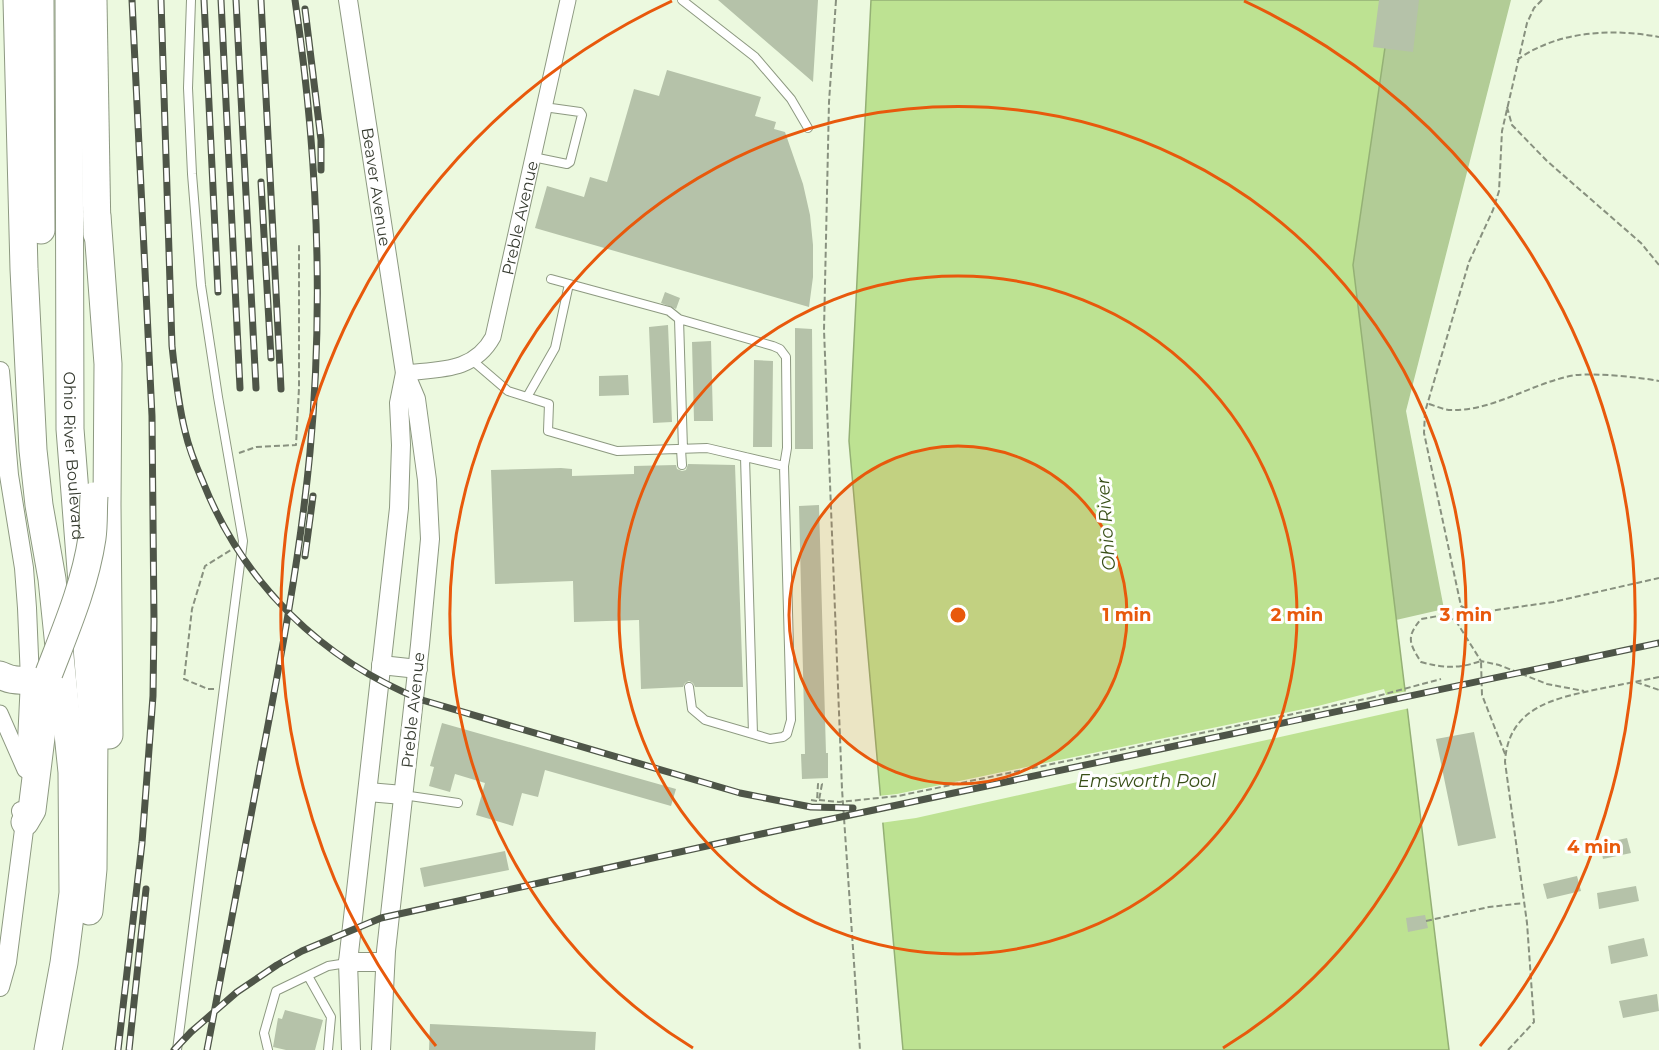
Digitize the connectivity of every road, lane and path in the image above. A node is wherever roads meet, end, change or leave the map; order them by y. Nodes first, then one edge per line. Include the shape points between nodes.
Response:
1 (17, 0) edge
2 (40, 0) edge
3 (69, 0) edge
4 (93, 0) edge
5 (191, 0) edge
6 (348, 0) edge
7 (568, 0) edge
8 (682, 0) edge
9 (836, 0) edge
10 (1542, 0) edge
11 (1659, 37) edge
12 (1517, 60) junction
13 (1507, 106) junction
14 (544, 107) junction
15 (808, 128) dead end
16 (533, 158) junction
17 (98, 216) junction
18 (299, 243) dead end
19 (1659, 265) edge
20 (551, 279) dead end
21 (569, 284) junction
22 (679, 320) junction
23 (473, 361) junction
24 (0, 371) edge
25 (405, 373) junction
26 (1659, 381) edge
27 (527, 397) junction
28 (1428, 403) junction
29 (682, 449) junction
30 (745, 457) junction
31 (229, 464) junction
32 (682, 465) dead end
33 (784, 466) junction
34 (243, 542) junction
35 (1659, 578) edge
36 (52, 579) junction
37 (1481, 661) junction
38 (381, 665) junction
39 (418, 669) junction
40 (0, 675) edge
41 (1659, 677) edge
42 (42, 678) junction
43 (1441, 679) dead end
44 (1635, 682) junction
45 (689, 687) dead end
46 (225, 689) junction
47 (1659, 690) edge
48 (1587, 692) junction
49 (0, 713) edge
50 (753, 734) junction
51 (1506, 756) junction
52 (26, 770) junction
53 (368, 792) junction
54 (404, 795) junction
55 (810, 800) dead end
56 (458, 803) dead end
57 (25, 822) junction
58 (1524, 903) junction
59 (89, 911) junction
60 (1426, 921) dead end
61 (348, 962) junction
62 (389, 962) junction
63 (308, 976) junction
64 (0, 987) edge
65 (48, 1050) edge
66 (65, 1050) edge
67 (177, 1050) edge
68 (268, 1050) edge
69 (328, 1050) edge
70 (351, 1050) edge
71 (381, 1050) edge
72 (860, 1050) edge
73 (1508, 1050) edge

1 - 36 highway via 28,367 39,505
2 - 36 highway, Ohio River Boulevard via 42,425
3 - 59 highway, Ohio River Boulevard via 70,429 94,736
4 - 17 highway
5 - 31 lane via 188,88 201,285
6 - 25 street, Beaver Avenue
7 - 14 street, Preble Avenue
8 - 15 lane via 755,57 791,99
9 - 72 path via 829,102 824,330 842,789
10 - 12 path via 1527,23
11 - 12 path via 1586,33 1546,43
12 - 13 path
13 - 19 path via 1512,125 1546,161 1641,243
13 - 28 path via 1499,191 1469,262
14 - 16 street, Preble Avenue
14 - 16 lane via 582,115 570,162
16 - 23 street, Preble Avenue via 493,337
17 - 42 highway, bridge via 92,537 72,612
17 - 59 highway via 108,364 110,709 105,832
18 - 31 path via 300,388 296,445 256,447 239,453
20 - 21 lane
21 - 22 lane via 669,311
21 - 27 lane via 555,348
22 - 29 lane
22 - 33 lane via 784,352
23 - 25 street
23 - 27 lane via 508,391
24 - 42 street via 9,475
25 - 38 street via 399,403 399,508
25 - 39 street, Preble Avenue via 416,399 430,539
26 - 28 path via 1576,375 1480,407 1449,411
27 - 29 lane via 549,404 548,431 617,451
28 - 35 path via 1424,433 1461,606 1475,613 1553,602
29 - 30 lane via 707,448
29 - 32 lane
30 - 33 lane
30 - 50 lane
31 - 34 lane
33 - 50 lane via 791,720 783,737 770,739
34 - 46 lane
34 - 46 path via 205,566 192,609 184,679 208,689
36 - 65 highway via 72,772 74,857 64,963
37 - 37 path via 1456,621 1444,615 1421,620 1410,634 1411,646 1421,662 1442,668
37 - 48 path via 1547,684
37 - 51 path via 1482,695
38 - 39 street
38 - 53 street
39 - 54 street, Preble Avenue
40 - 42 highway via 18,681
41 - 44 path
42 - 52 street
42 - 57 highway via 32,810
43 - 55 path, bridge via 1370,698 898,796 839,802 819,800 822,784 818,784 817,801
44 - 47 path
44 - 48 path
45 - 50 lane via 690,704 700,717
46 - 67 lane
48 - 51 path via 1545,703 1526,715 1511,734
49 - 52 street
51 - 58 path
52 - 57 street via 20,806
53 - 54 street
53 - 61 street
54 - 56 lane
54 - 62 street, Preble Avenue
57 - 64 street via 7,962
58 - 60 path
58 - 73 path via 1534,1022
59 - 66 highway
61 - 62 street
61 - 63 lane
61 - 70 street
62 - 71 street, Preble Avenue
63 - 68 lane via 276,991 264,1033
63 - 69 lane via 331,1017

